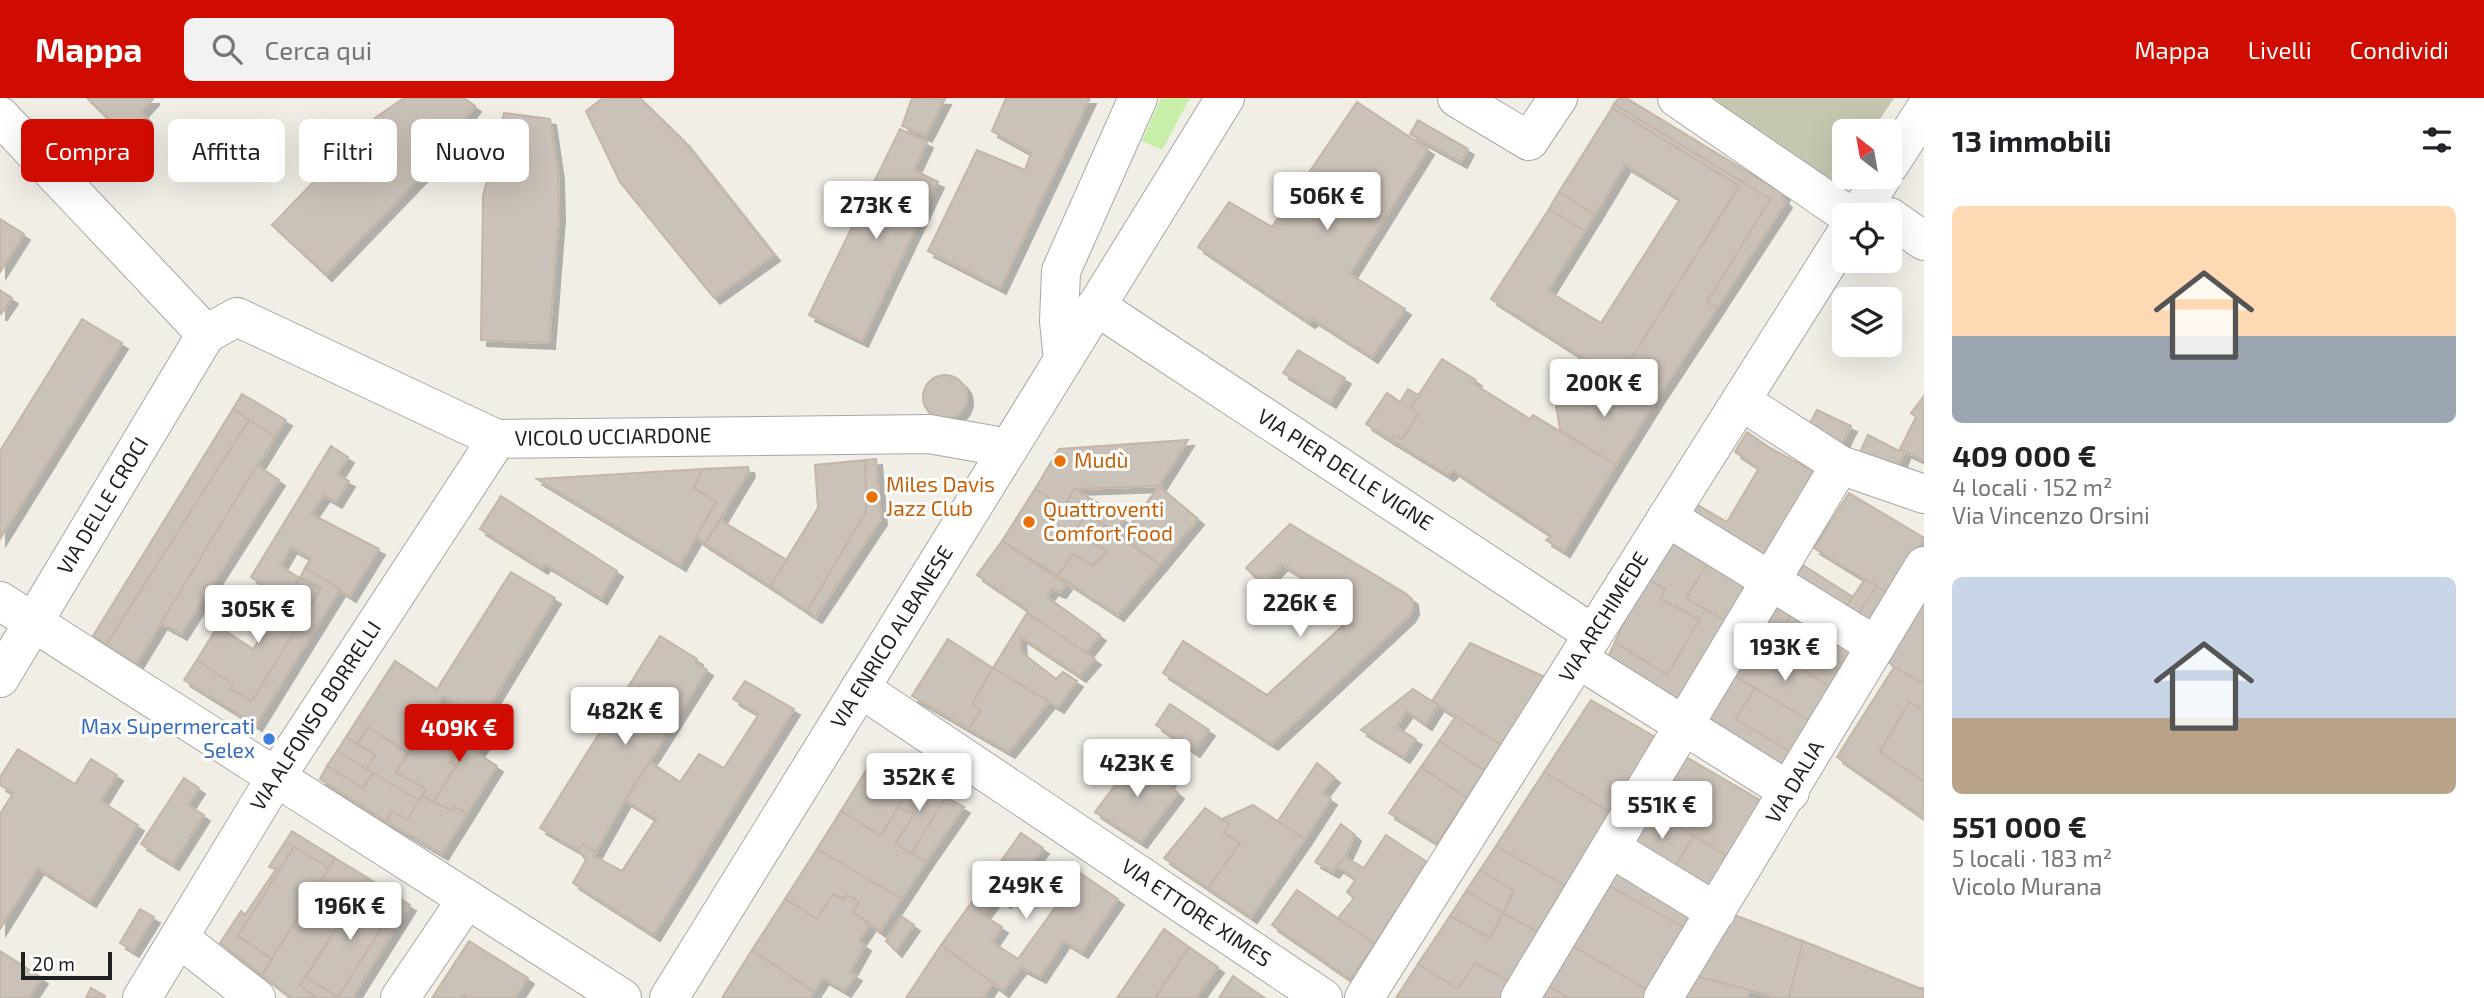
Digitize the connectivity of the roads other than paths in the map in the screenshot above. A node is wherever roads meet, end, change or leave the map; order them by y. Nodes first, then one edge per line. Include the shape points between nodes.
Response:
1 (1138, 98) edge
2 (1225, 98) edge
3 (1457, 98) edge
4 (1558, 98) edge
5 (1677, 98) edge
6 (1924, 111) edge
7 (0, 116) edge
8 (1902, 145) edge
9 (1865, 203) edge
10 (1902, 227) edge
11 (1924, 241) edge
12 (1832, 256) edge
13 (1096, 306) junction
14 (206, 334) junction
15 (1063, 360) junction
16 (1741, 401) junction
17 (497, 439) junction
18 (1009, 448) junction
19 (1840, 465) junction
20 (1924, 494) edge
21 (1667, 517) junction
22 (1924, 566) edge
23 (1770, 581) junction
24 (0, 601) edge
25 (34, 622) junction
26 (1586, 646) junction
27 (1876, 646) junction
28 (0, 678) edge
29 (860, 688) junction
30 (1683, 726) junction
31 (276, 777) junction
32 (1790, 792) junction
33 (1611, 848) junction
34 (467, 899) junction
35 (1716, 912) junction
36 (179, 938) junction
37 (142, 998) edge
38 (256, 998) edge
39 (400, 998) edge
40 (622, 998) edge
41 (669, 998) edge
42 (1323, 998) edge
43 (1364, 998) edge
44 (1521, 998) edge
45 (1663, 998) edge

1 - 15 street via 1061,271
2 - 13 street, VIA ENRICO ALBANESE
3 - 4 street via 1529,141
5 - 9 street
6 - 8 street
7 - 14 street
10 - 11 street
12 - 16 street, VIA ARCHIMEDE
13 - 15 street, VIA ENRICO ALBANESE
13 - 26 street, VIA PIER DELLE VIGNE
14 - 17 street, VICOLO UCCIARDONE via 237,317
14 - 25 street, VIA DELLE CROCI
15 - 18 street, VIA ENRICO ALBANESE
16 - 19 street
16 - 21 street, VIA ARCHIMEDE
17 - 18 street, VICOLO UCCIARDONE via 929,434
17 - 31 street, VIA ALFONSO BORRELLI
18 - 29 street, VIA ENRICO ALBANESE
19 - 20 street
19 - 23 street
21 - 23 street
21 - 26 street, VIA ARCHIMEDE
22 - 27 street, VIA DALIA
23 - 27 street
23 - 30 street
24 - 25 street
25 - 28 street, VIA DELLE CROCI
25 - 31 street
26 - 30 street, VIA PIER DELLE VIGNE
26 - 43 street, VIA ARCHIMEDE
27 - 32 street, VIA DALIA
29 - 41 street, VIA ENRICO ALBANESE
29 - 42 street, VIA ETTORE XIMES
30 - 32 street, VIA PIER DELLE VIGNE
30 - 33 street
31 - 34 street
31 - 36 street, VIA ALFONSO BORRELLI
32 - 35 street, VIA DALIA
33 - 35 street
33 - 44 street
34 - 39 street
34 - 40 street
35 - 45 street, VIA DALIA
36 - 37 street, VIA ALFONSO BORRELLI
36 - 38 street

